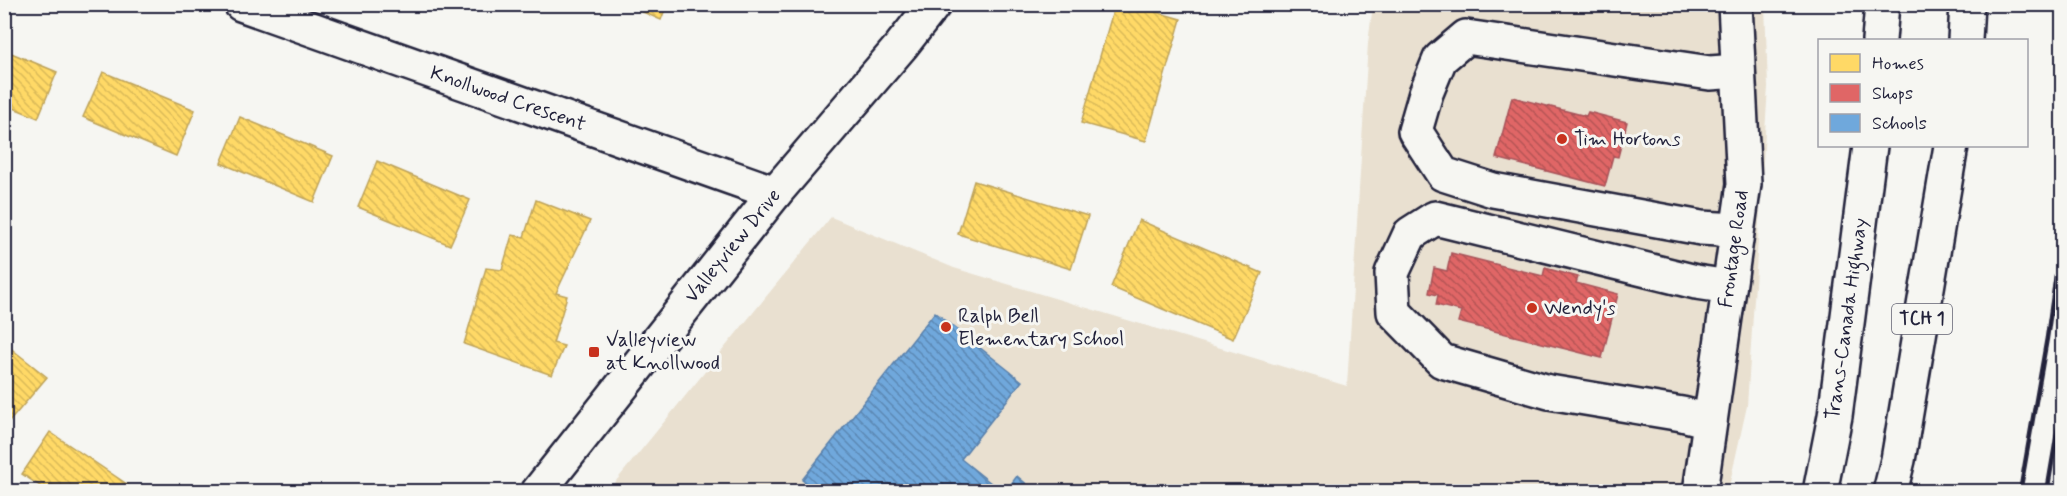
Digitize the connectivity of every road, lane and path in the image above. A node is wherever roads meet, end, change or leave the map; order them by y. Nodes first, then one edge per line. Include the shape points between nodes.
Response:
1 (241, 4) edge
2 (934, 4) edge
3 (1736, 4) edge
4 (1872, 4) edge
5 (1882, 4) edge
6 (1967, 4) edge
7 (1872, 39) edge
8 (1879, 39) edge
9 (1965, 39) edge
10 (1738, 71) junction
11 (1870, 147) edge
12 (1951, 147) edge
13 (775, 193) junction
14 (1737, 230) junction
15 (1729, 287) junction
16 (1710, 420) junction
17 (538, 492) edge
18 (1700, 492) edge
19 (1820, 492) edge
20 (1890, 492) edge

1 - 13 main road, Knollwood Crescent
2 - 13 main road, Valleyview Drive
3 - 10 main road, Frontage Road
4 - 7 main road
5 - 8 main road
6 - 9 main road
10 - 14 main road, Frontage Road via 1744,184
10 - 14 main road via 1710,74 1466,37 1440,59 1415,131 1443,174 1493,190 1701,228
11 - 19 main road, Trans-Canada Highway via 1835,416
12 - 20 main road, TCH 1
13 - 17 main road, Valleyview Drive
14 - 15 main road, Frontage Road
15 - 16 main road, Frontage Road
15 - 16 main road via 1435,218 1410,234 1392,273 1394,312 1442,361 1549,392
16 - 18 main road, Frontage Road

